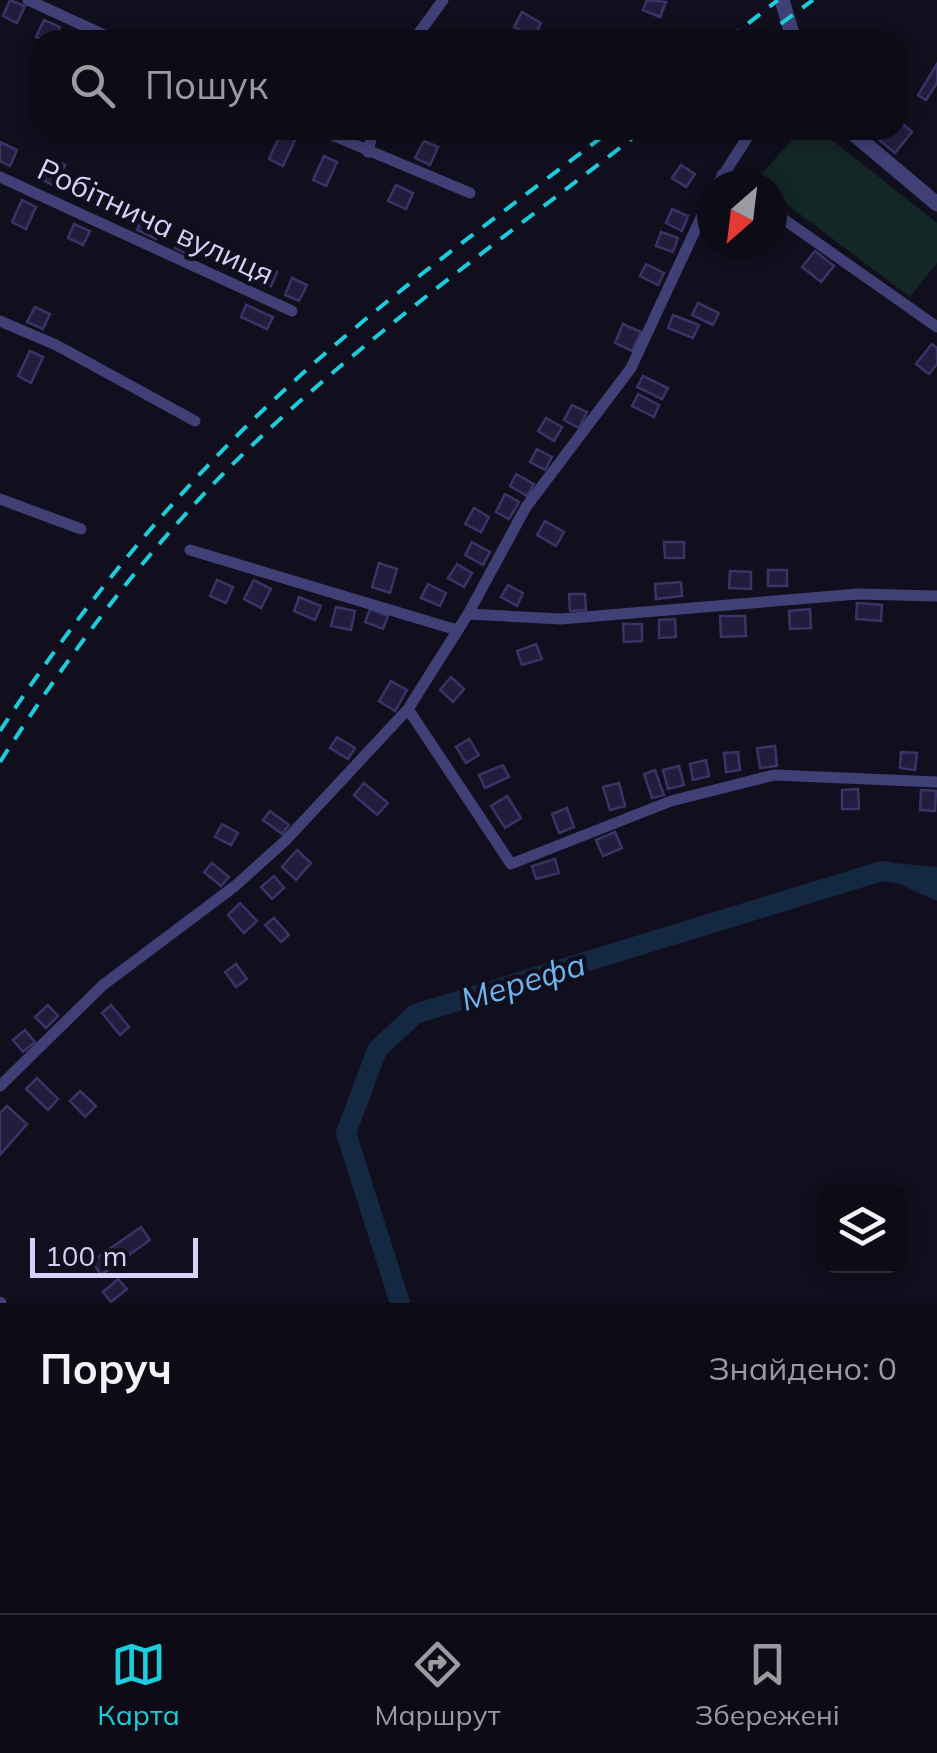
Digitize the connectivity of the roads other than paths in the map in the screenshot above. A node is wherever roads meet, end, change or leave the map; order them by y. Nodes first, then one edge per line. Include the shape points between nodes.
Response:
1 (28, 0) edge
2 (442, 0) edge
3 (783, 3) edge
4 (93, 30) edge
5 (421, 30) edge
6 (791, 30) edge
7 (342, 140) edge
8 (371, 140) edge
9 (745, 140) edge
10 (860, 140) edge
11 (368, 152) junction
12 (726, 170) edge
13 (0, 177) edge
14 (470, 193) dead end
15 (937, 204) edge
16 (787, 222) edge
17 (697, 226) edge
18 (292, 311) dead end
19 (0, 321) edge
20 (937, 328) edge
21 (195, 421) dead end
22 (0, 499) edge
23 (81, 530) dead end
24 (190, 550) dead end
25 (937, 596) edge
26 (468, 614) junction
27 (458, 630) junction
28 (408, 709) junction
29 (937, 782) edge
30 (0, 1086) edge

1 - 4 street
2 - 5 street
3 - 6 street
7 - 11 street
8 - 11 street
9 - 12 street
10 - 15 street
11 - 14 street
13 - 18 street, Робітнича вулиця
16 - 20 street
17 - 26 street via 631,368 526,507
19 - 21 street
22 - 23 street
24 - 27 street
25 - 26 street via 858,594 561,619
26 - 27 street
27 - 28 street
28 - 29 street via 511,864 671,802 774,776
28 - 30 street via 286,840 104,985

